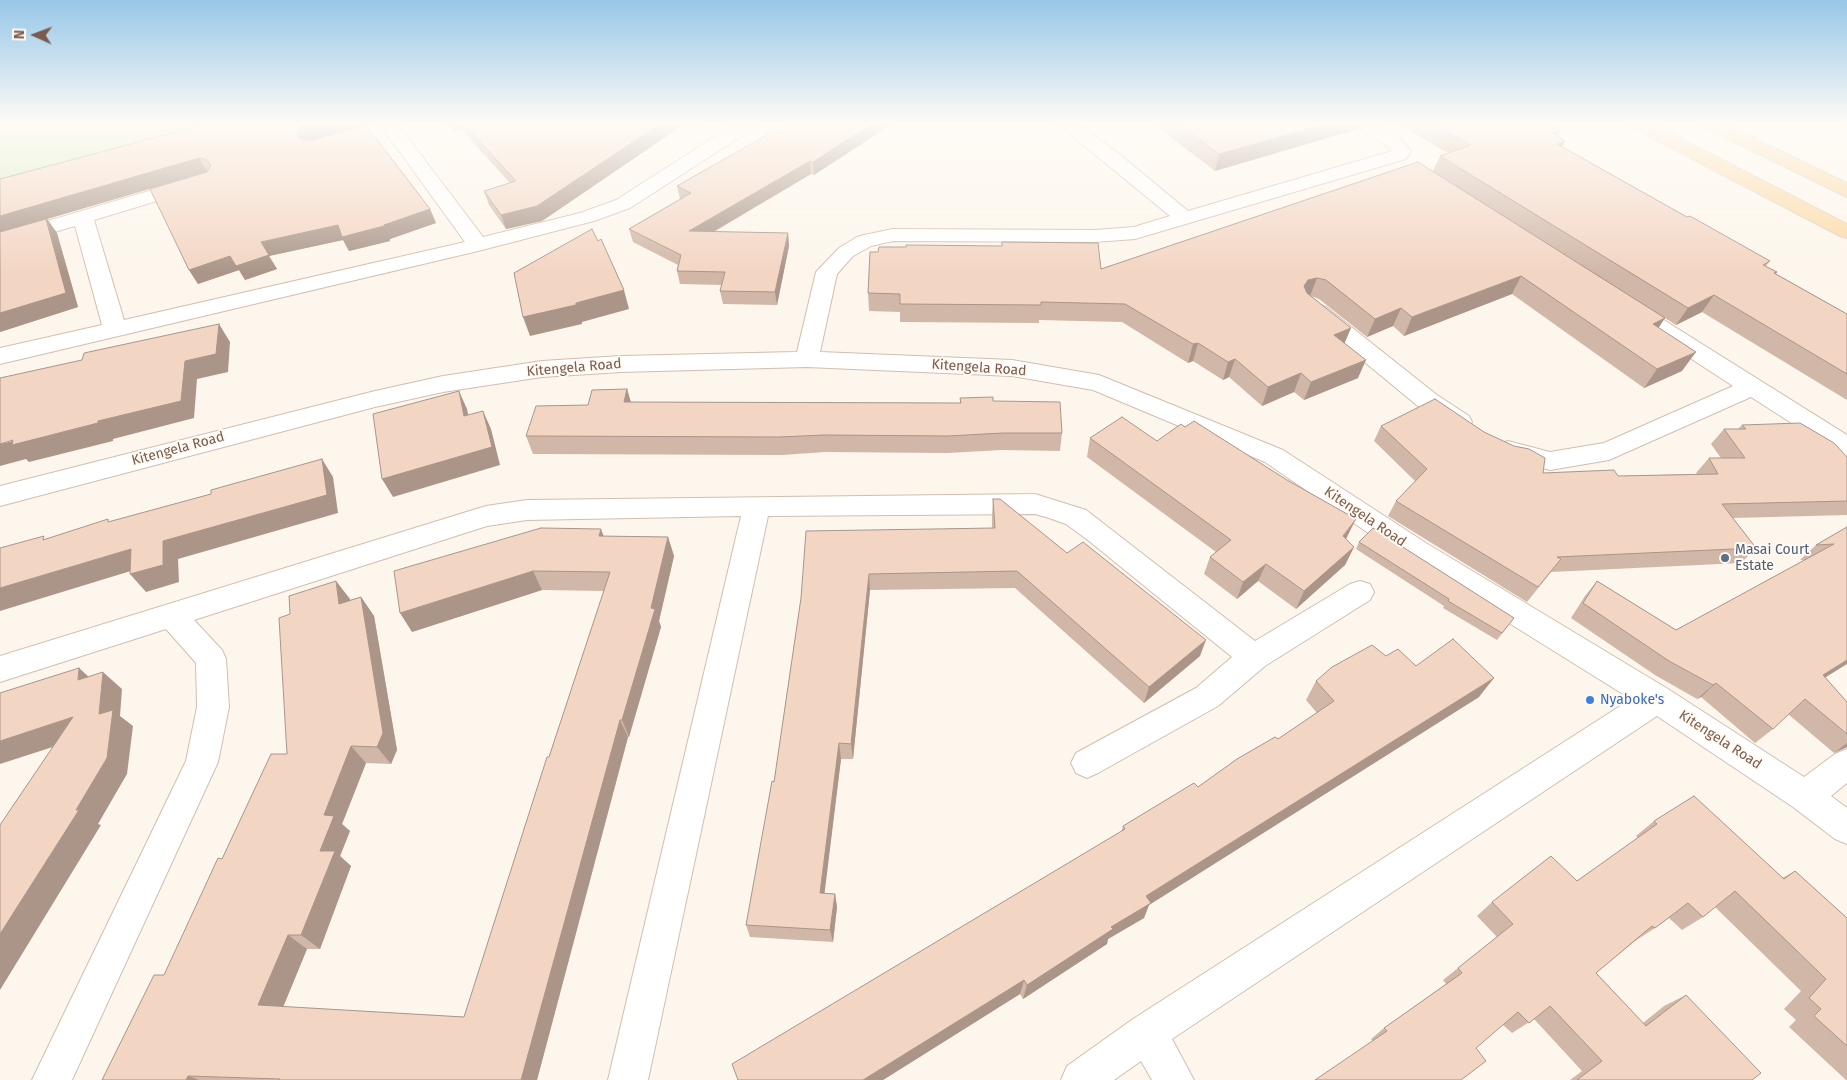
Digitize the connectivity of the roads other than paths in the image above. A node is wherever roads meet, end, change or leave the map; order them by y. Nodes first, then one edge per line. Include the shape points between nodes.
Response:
1 (423, 172) edge
2 (672, 172) edge
3 (1130, 172) edge
4 (1366, 172) edge
5 (1732, 172) edge
6 (1809, 172) edge
7 (208, 180) edge
8 (1847, 191) edge
9 (83, 217) junction
10 (1186, 219) junction
11 (1847, 232) edge
12 (0, 242) edge
13 (478, 245) junction
14 (1611, 296) edge
15 (1310, 305) edge
16 (115, 329) junction
17 (0, 356) edge
18 (807, 359) junction
19 (1752, 387) junction
20 (1847, 447) edge
21 (0, 496) edge
22 (757, 506) junction
23 (1360, 592) dead end
24 (172, 616) junction
25 (1254, 657) junction
26 (0, 668) edge
27 (1657, 698) junction
28 (1087, 763) dead end
29 (1847, 764) edge
30 (1805, 796) junction
31 (1847, 828) edge
32 (1147, 1033) junction
33 (52, 1080) edge
34 (628, 1080) edge
35 (1081, 1080) edge
36 (1174, 1080) edge

1 - 13 street
2 - 13 street via 623,204 587,217
3 - 10 street
4 - 10 street
5 - 11 main road
6 - 8 main road
7 - 9 street
9 - 12 street
9 - 16 street
10 - 18 street via 1118,235 893,236 864,241 846,252 827,272
13 - 16 street
14 - 19 street
15 - 19 street via 1428,400 1481,437 1514,453 1550,461 1609,451
16 - 17 street
18 - 21 street, Kitengela Road via 611,364 443,384
18 - 27 street, Kitengela Road via 1012,368 1098,384 1147,403 1274,456 1416,552
19 - 20 street
22 - 24 street via 527,510 486,516
22 - 25 street via 1035,504 1055,509 1076,517 1099,534
22 - 34 street
23 - 25 street
24 - 26 street
24 - 33 street via 211,659 212,707 202,762
25 - 28 street via 1207,697
27 - 30 street, Kitengela Road
27 - 32 street
29 - 30 street
30 - 31 street, Kitengela Road
32 - 35 street
32 - 36 street

